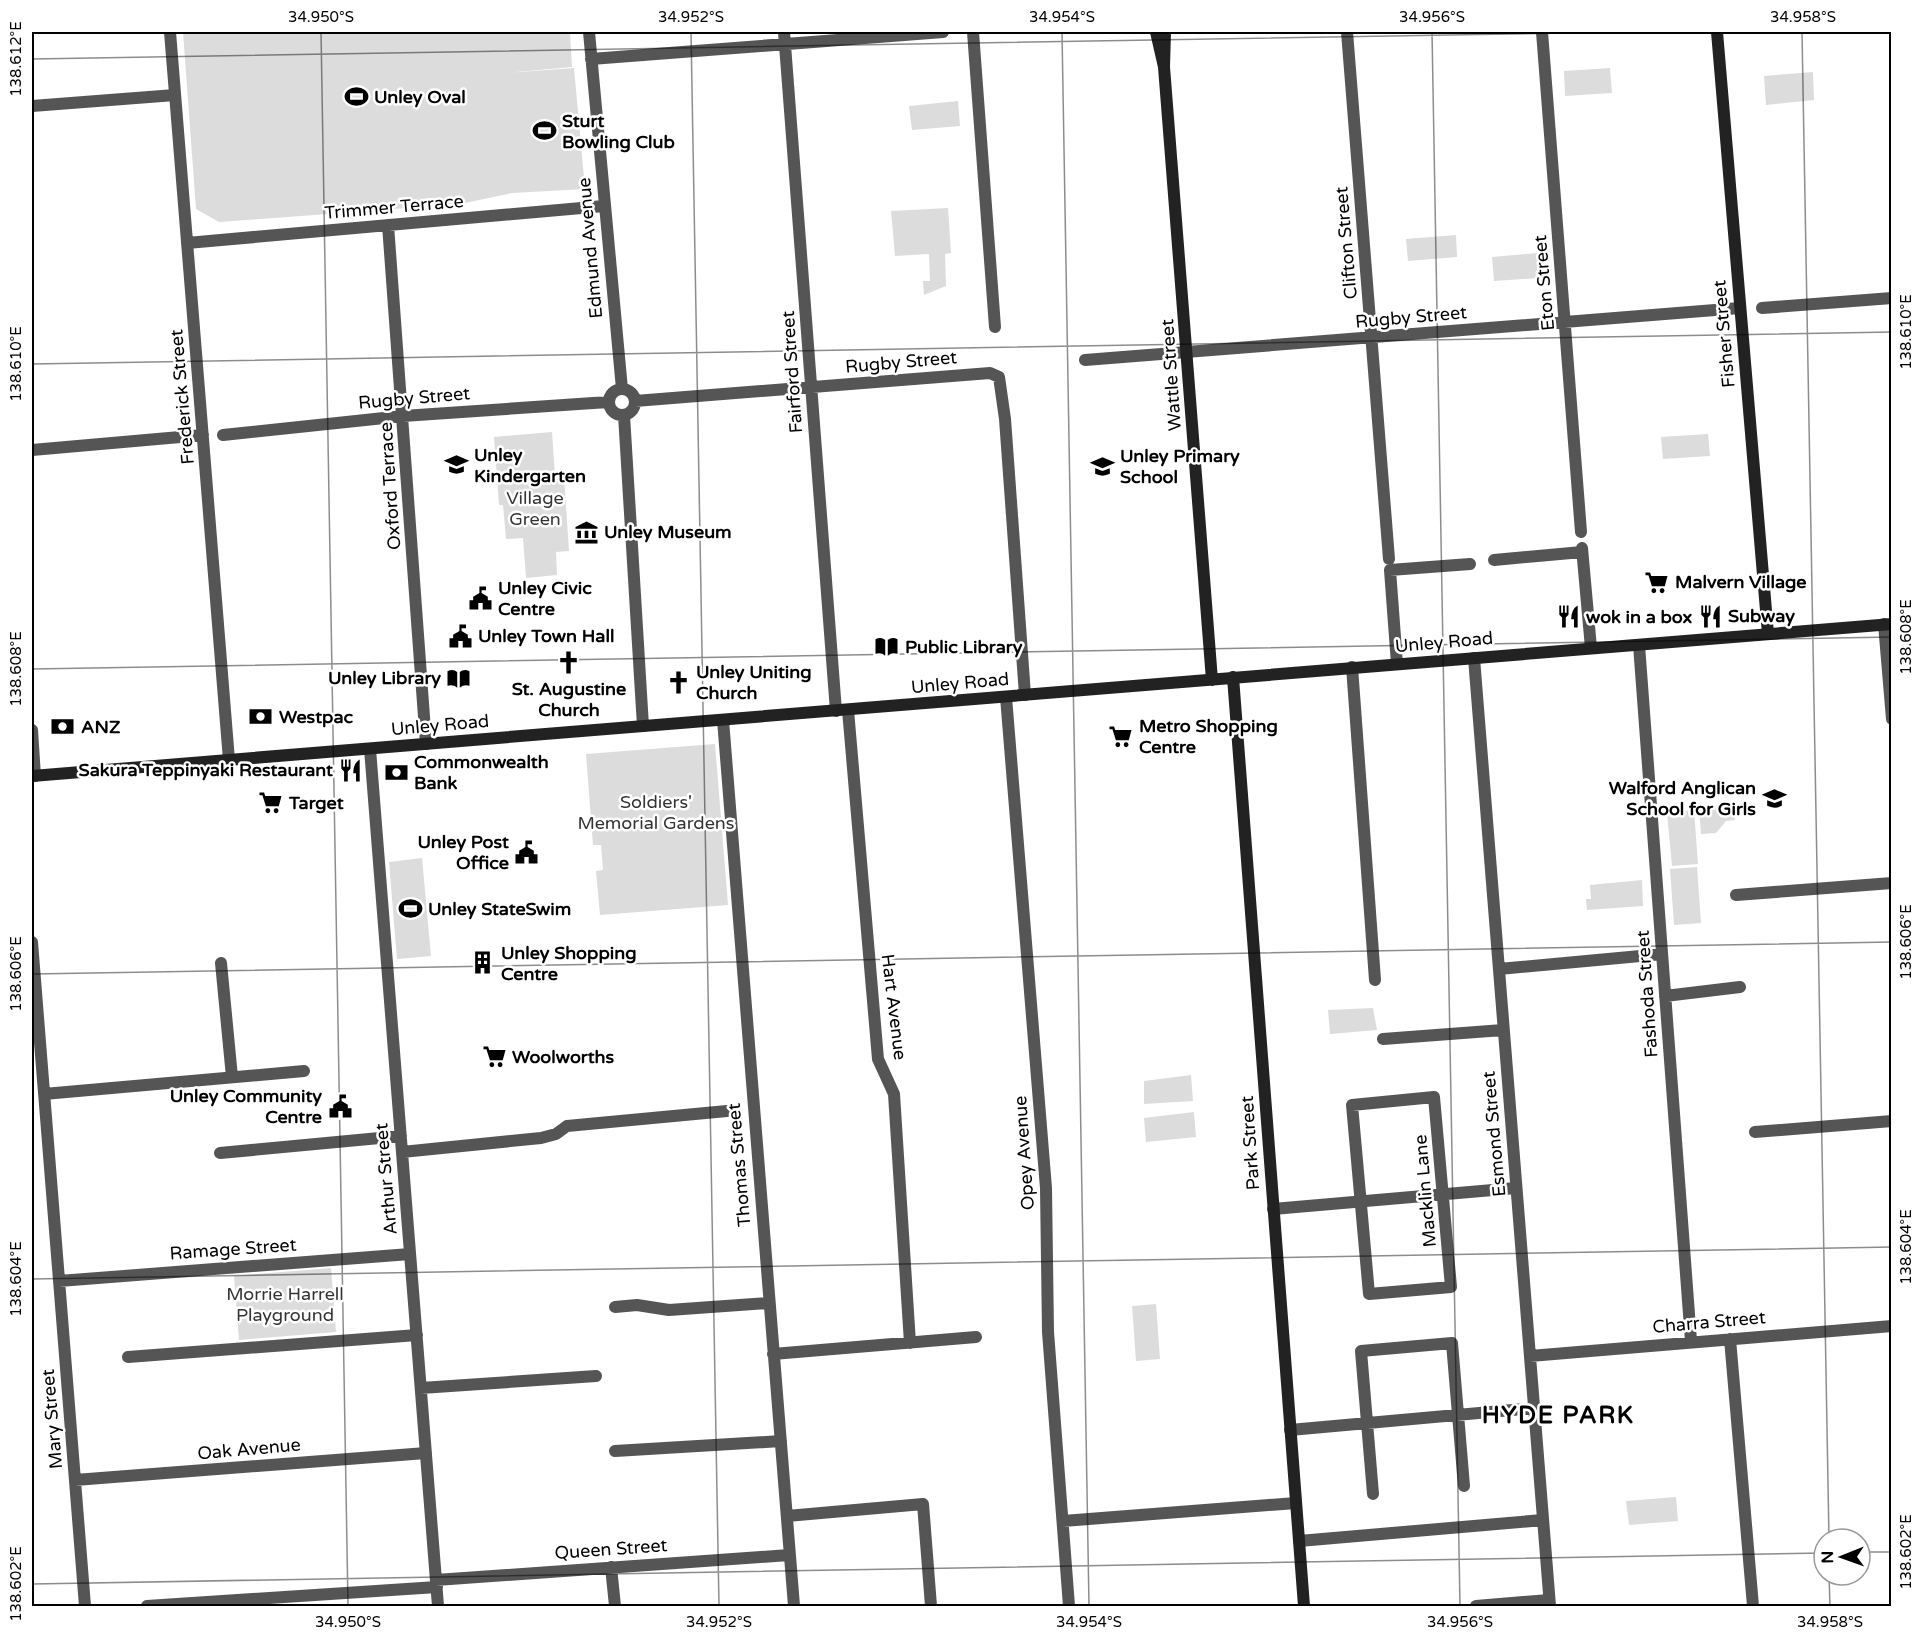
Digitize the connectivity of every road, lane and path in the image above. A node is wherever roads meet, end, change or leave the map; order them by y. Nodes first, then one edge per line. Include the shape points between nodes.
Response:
1 (170, 32) edge
2 (589, 32) edge
3 (943, 32) edge
4 (973, 32) edge
5 (1156, 32) edge
6 (1165, 32) edge
7 (1347, 32) edge
8 (1542, 32) edge
9 (1717, 32) edge
10 (784, 38) edge
11 (591, 59) junction
12 (1164, 67) junction
13 (175, 95) junction
14 (32, 106) edge
15 (604, 206) junction
16 (388, 225) junction
17 (187, 243) junction
18 (1892, 298) edge
19 (1740, 308) junction
20 (1762, 308) dead end
21 (1566, 321) junction
22 (995, 327) dead end
23 (1372, 338) junction
24 (1188, 352) junction
25 (1085, 360) dead end
26 (811, 387) junction
27 (622, 388) junction
28 (635, 401) junction
29 (608, 402) junction
30 (624, 415) junction
31 (403, 416) junction
32 (203, 435) junction
33 (223, 435) dead end
34 (32, 450) edge
35 (1581, 532) dead end
36 (1494, 560) dead end
37 (1470, 564) dead end
38 (1389, 565) junction
39 (1888, 624) edge
40 (1768, 634) junction
41 (1639, 645) junction
42 (1591, 648) junction
43 (1474, 658) junction
44 (1397, 664) junction
45 (1352, 667) junction
46 (1233, 677) junction
47 (1212, 680) junction
48 (1025, 695) junction
49 (1005, 697) junction
50 (842, 710) junction
51 (1892, 719) edge
52 (723, 720) junction
53 (643, 726) junction
54 (32, 730) edge
55 (426, 744) junction
56 (370, 749) junction
57 (229, 760) junction
58 (33, 776) edge
59 (1892, 883) edge
60 (1736, 895) dead end
61 (32, 942) edge
62 (1662, 954) junction
63 (221, 963) dead end
64 (1499, 969) junction
65 (1375, 980) dead end
66 (1740, 987) dead end
67 (1665, 996) junction
68 (1503, 1030) junction
69 (1383, 1039) dead end
70 (304, 1071) dead end
71 (232, 1077) junction
72 (44, 1094) junction
73 (727, 1111) dead end
74 (1892, 1121) edge
75 (1755, 1132) dead end
76 (401, 1136) junction
77 (402, 1152) junction
78 (220, 1153) dead end
79 (1516, 1188) junction
80 (1443, 1194) junction
81 (1361, 1201) junction
82 (1273, 1209) junction
83 (410, 1254) junction
84 (59, 1281) junction
85 (768, 1303) junction
86 (615, 1307) dead end
87 (1892, 1326) edge
88 (417, 1335) junction
89 (976, 1337) dead end
90 (1730, 1339) junction
91 (1691, 1341) junction
92 (910, 1343) junction
93 (773, 1354) junction
94 (1530, 1356) junction
95 (128, 1357) dead end
96 (596, 1376) dead end
97 (421, 1388) junction
98 (1534, 1408) junction
99 (1458, 1415) junction
100 (1368, 1423) junction
101 (1290, 1430) junction
102 (781, 1440) junction
103 (615, 1451) dead end
104 (426, 1453) junction
105 (75, 1480) junction
106 (1464, 1486) dead end
107 (1373, 1494) dead end
108 (1296, 1503) junction
109 (787, 1516) junction
110 (1543, 1520) junction
111 (1063, 1521) junction
112 (1299, 1541) junction
113 (789, 1555) junction
114 (611, 1567) junction
115 (436, 1584) junction
116 (1550, 1603) edge
117 (85, 1606) edge
118 (147, 1606) edge
119 (438, 1606) edge
120 (615, 1606) edge
121 (794, 1606) edge
122 (931, 1606) edge
123 (1069, 1606) edge
124 (1304, 1606) edge
125 (1476, 1606) edge
126 (1753, 1606) edge

1 - 13 street, Frederick Street
2 - 11 street, Edmund Avenue
3 - 10 street
4 - 22 street
5 - 12 street, Wattle Street
6 - 12 street, Wattle Street
7 - 23 street, Clifton Street
8 - 21 street, Eton Street
9 - 19 street, Fisher Street
10 - 11 street
10 - 26 street, Fairford Street
11 - 15 street, Edmund Avenue
12 - 24 street, Wattle Street
13 - 14 street
13 - 17 street, Frederick Street
15 - 16 street, Trimmer Terrace
15 - 27 street, Edmund Avenue
16 - 17 street, Trimmer Terrace
16 - 31 street, Oxford Terrace
17 - 32 street, Frederick Street
18 - 20 street
19 - 21 street, Rugby Street
19 - 40 street, Fisher Street
21 - 23 street, Rugby Street
21 - 35 street, Eton Street
23 - 24 street, Rugby Street
23 - 38 street, Clifton Street
24 - 25 street, Rugby Street
24 - 47 street, Wattle Street
26 - 28 street, Rugby Street
26 - 48 street, Rugby Street via 990,372 999,377
26 - 50 street, Fairford Street
27 - 28 street via 631,392
27 - 29 street via 612,393
28 - 30 street via 631,412
29 - 30 street via 612,411
29 - 31 street, Rugby Street
30 - 53 street
31 - 33 street, Rugby Street
31 - 55 street, Oxford Terrace
32 - 34 street
32 - 57 street, Frederick Street
36 - 42 street via 1582,550
37 - 38 street
38 - 44 street, Clifton Street
39 - 40 street, Unley Road
39 - 51 street
40 - 41 street, Unley Road
41 - 42 street, Unley Road
41 - 62 street, Fashoda Street
42 - 43 street, Unley Road
43 - 44 street, Unley Road
43 - 64 street, Esmond Street
44 - 45 street, Unley Road
45 - 46 street, Unley Road
45 - 65 street
46 - 47 street, Unley Road
46 - 82 street, Park Street
47 - 48 street, Unley Road
48 - 49 street, Unley Road
49 - 50 street, Unley Road
49 - 111 street, Opey Avenue via 1046,1188 1048,1332
50 - 52 street, Unley Road
50 - 92 street, Hart Avenue via 878,1059 894,1094
52 - 53 street, Unley Road
52 - 85 street, Thomas Street
53 - 55 street, Unley Road
54 - 58 street
55 - 56 street, Unley Road
56 - 57 street, Unley Road
56 - 76 street, Arthur Street
57 - 58 street, Unley Road
59 - 60 street
61 - 72 street, Mary Street
62 - 64 street
62 - 67 street, Fashoda Street
63 - 71 street
64 - 68 street, Esmond Street
66 - 67 street
67 - 91 street, Fashoda Street
68 - 69 street
68 - 79 street, Esmond Street
70 - 71 street
71 - 72 street
72 - 84 street, Mary Street
73 - 77 street via 567,1126 541,1138
74 - 75 street
76 - 77 street, Arthur Street
76 - 78 street
77 - 83 street, Arthur Street
79 - 80 street
79 - 94 street, Esmond Street
80 - 81 street
80 - 81 street, Macklin Lane via 1451,1287 1369,1294
80 - 81 street, Macklin Lane via 1434,1097 1352,1105
81 - 82 street
82 - 101 street, Park Street
83 - 84 street, Ramage Street
83 - 88 street, Arthur Street
84 - 105 street, Mary Street
85 - 86 street via 669,1310 637,1305
85 - 93 street, Thomas Street
87 - 90 street, Charra Street
88 - 95 street
88 - 97 street, Arthur Street
89 - 92 street
90 - 91 street, Charra Street
90 - 126 street
91 - 94 street, Charra Street
92 - 93 street
93 - 102 street, Thomas Street
94 - 98 street, Esmond Street
96 - 97 street
97 - 104 street, Arthur Street
98 - 99 street
98 - 110 street, Esmond Street
99 - 100 street
99 - 100 street via 1452,1343 1361,1351
99 - 106 street
100 - 101 street
100 - 107 street
101 - 108 street, Park Street
102 - 103 street
102 - 109 street, Thomas Street
104 - 105 street, Oak Avenue
104 - 115 street, Arthur Street
105 - 117 street, Mary Street
108 - 111 street
108 - 112 street, Park Street
109 - 113 street, Thomas Street
109 - 122 street via 922,1504
110 - 112 street
110 - 116 street, Esmond Street
111 - 123 street, Opey Avenue
112 - 124 street, Park Street
113 - 114 street, Queen Street
113 - 121 street, Thomas Street
114 - 115 street, Queen Street
114 - 120 street
115 - 118 street, Queen Street
115 - 119 street, Arthur Street
116 - 125 street

